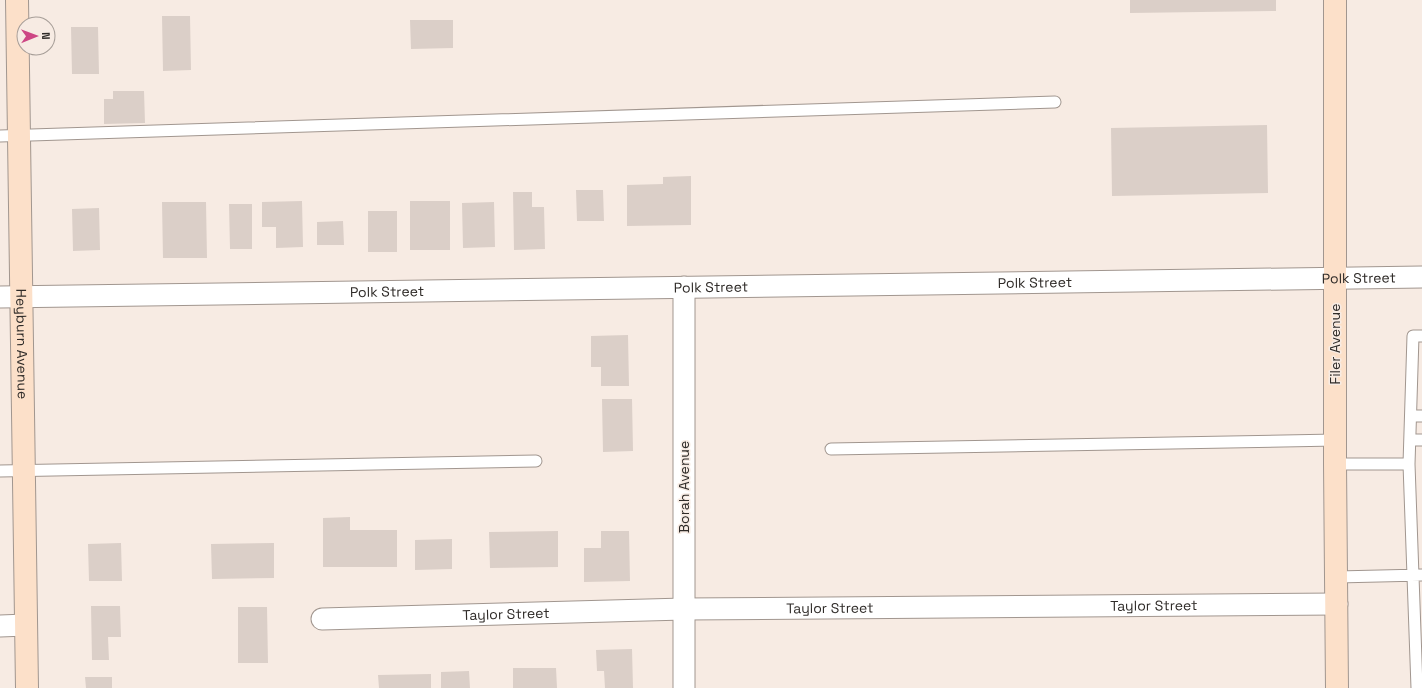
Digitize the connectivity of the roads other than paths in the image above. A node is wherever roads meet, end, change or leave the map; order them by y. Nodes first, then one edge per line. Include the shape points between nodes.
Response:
1 (17, 0) edge
2 (1335, 0) edge
3 (1055, 102) dead end
4 (10, 135) edge
5 (1422, 277) edge
6 (1335, 279) junction
7 (684, 287) junction
8 (22, 296) junction
9 (0, 297) edge
10 (1422, 336) edge
11 (1416, 416) edge
12 (1336, 440) junction
13 (1410, 440) junction
14 (1422, 440) edge
15 (831, 449) dead end
16 (536, 461) dead end
17 (1335, 464) junction
18 (1409, 464) junction
19 (0, 471) edge
20 (25, 471) junction
21 (1418, 575) edge
22 (1337, 577) junction
23 (1337, 604) junction
24 (684, 609) junction
25 (322, 618) dead end
26 (26, 625) junction
27 (0, 626) edge
28 (1419, 662) edge
29 (28, 688) edge
30 (684, 688) edge
31 (1337, 688) edge
32 (1417, 688) edge

1 - 4 street, Heyburn Avenue
2 - 6 street, Filer Avenue
3 - 4 lane
4 - 8 street, Heyburn Avenue
5 - 6 street, Polk Street
6 - 7 street, Polk Street
6 - 12 street, Filer Avenue
7 - 8 street, Polk Street
7 - 24 street, Borah Avenue
8 - 9 street, Polk Street
8 - 20 street, Heyburn Avenue
10 - 11 lane via 1413,336
11 - 13 lane
12 - 15 lane
12 - 17 street, Filer Avenue
13 - 14 lane
13 - 18 lane
16 - 20 lane
17 - 18 lane
17 - 22 street, Filer Avenue
18 - 21 lane
19 - 20 lane
20 - 26 street, Heyburn Avenue
21 - 22 lane
21 - 28 lane
22 - 23 street, Filer Avenue
23 - 24 street, Taylor Street
23 - 31 street, Filer Avenue
24 - 25 street, Taylor Street
24 - 30 street, Borah Avenue
26 - 27 street
26 - 29 street, Heyburn Avenue
28 - 32 lane

